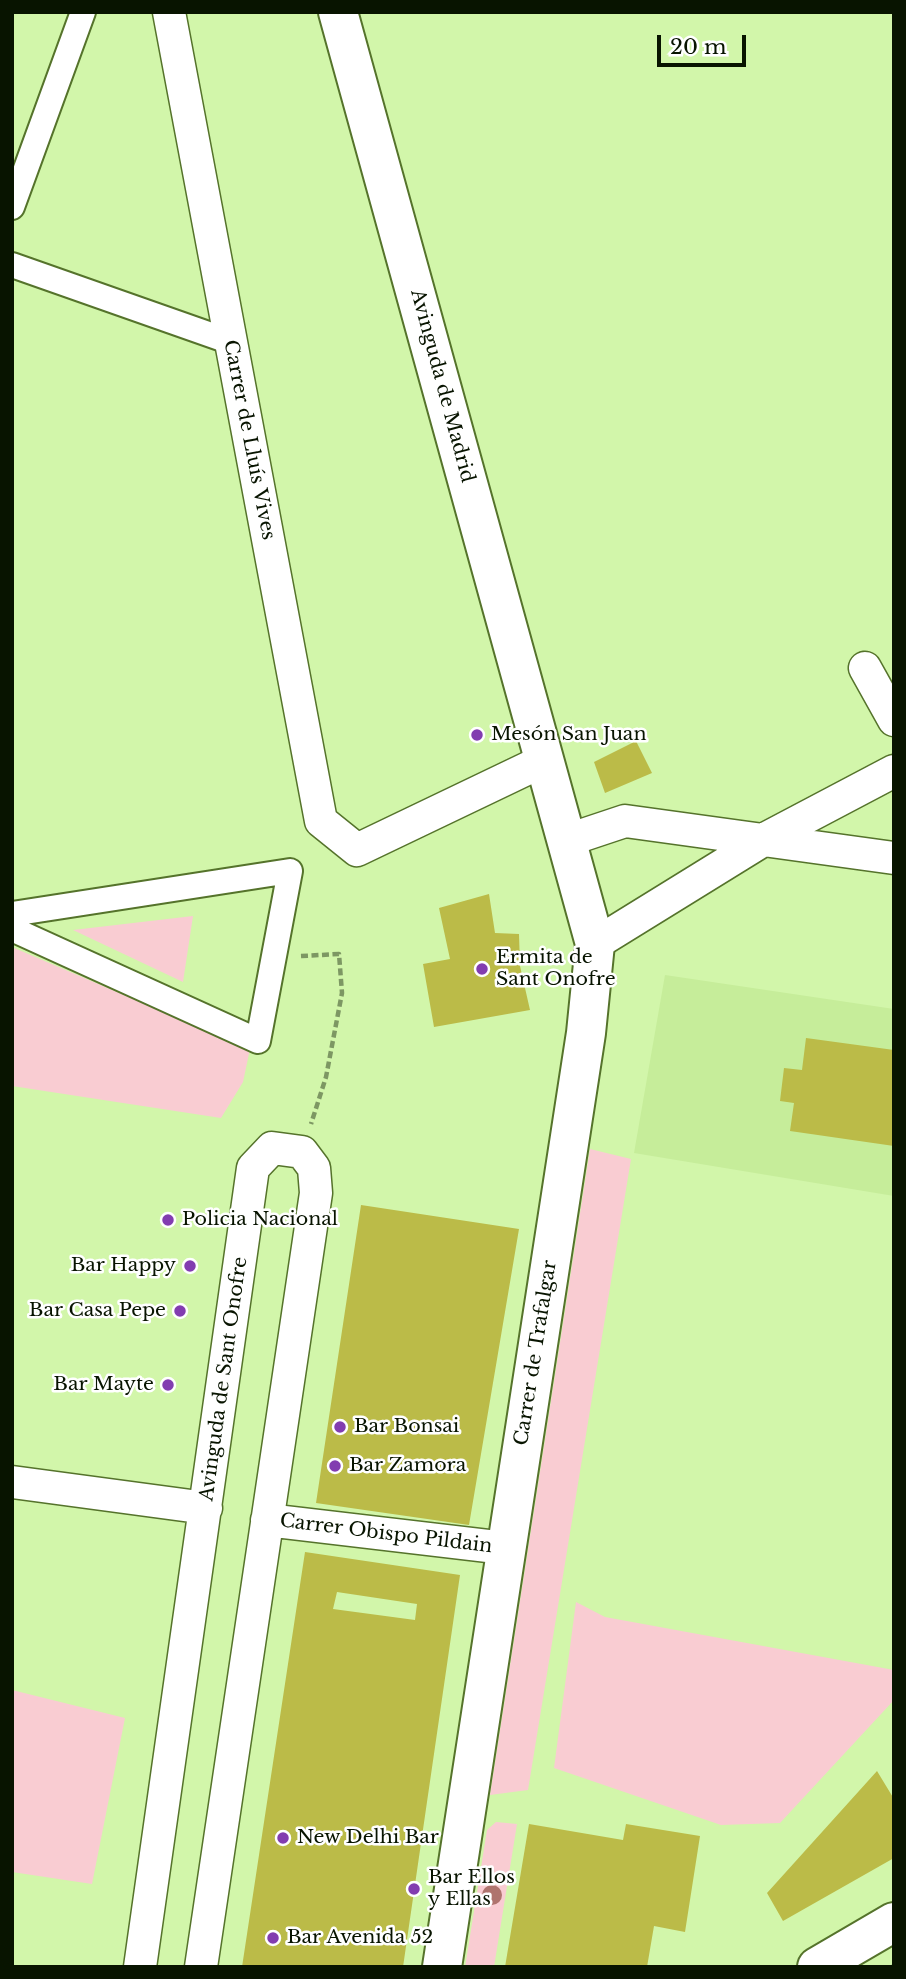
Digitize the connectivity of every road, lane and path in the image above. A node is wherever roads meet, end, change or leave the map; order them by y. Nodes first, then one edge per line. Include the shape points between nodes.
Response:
1 (83, 12) edge
2 (169, 12) edge
3 (338, 12) edge
4 (12, 207) edge
5 (12, 265) edge
6 (231, 342) junction
7 (865, 668) dead end
8 (894, 720) edge
9 (545, 760) junction
10 (894, 771) edge
11 (765, 839) junction
12 (568, 840) junction
13 (894, 858) edge
14 (12, 914) edge
15 (12, 929) edge
16 (595, 944) junction
17 (274, 957) junction
18 (302, 1152) junction
19 (12, 1482) edge
20 (206, 1508) junction
21 (267, 1520) junction
22 (505, 1548) junction
23 (894, 1922) edge
24 (441, 1961) edge
25 (140, 1967) edge
26 (201, 1967) edge
27 (817, 1967) edge

1 - 4 street
2 - 6 street, Carrer de Lluís Vives
3 - 9 street, Avinguda de Madrid
5 - 6 street
6 - 9 street, Carrer de Lluís Vives via 321,821 357,850
7 - 8 street
9 - 12 street, Carrer de Trafalgar
10 - 11 street
11 - 12 street via 625,821
11 - 13 street
11 - 16 street
12 - 16 street, Carrer de Trafalgar
14 - 17 street via 290,871
15 - 17 street via 258,1041
16 - 22 street, Carrer de Trafalgar via 586,1033
17 - 18 path via 339,954 342,993
18 - 20 street, Avinguda de Sant Onofre via 272,1148 253,1168
18 - 21 street via 314,1168 316,1193
19 - 20 street
20 - 25 street, Avinguda de Sant Onofre
21 - 22 street, Carrer Obispo Pildain
21 - 26 street
22 - 24 street, Carrer de Trafalgar
23 - 27 street

